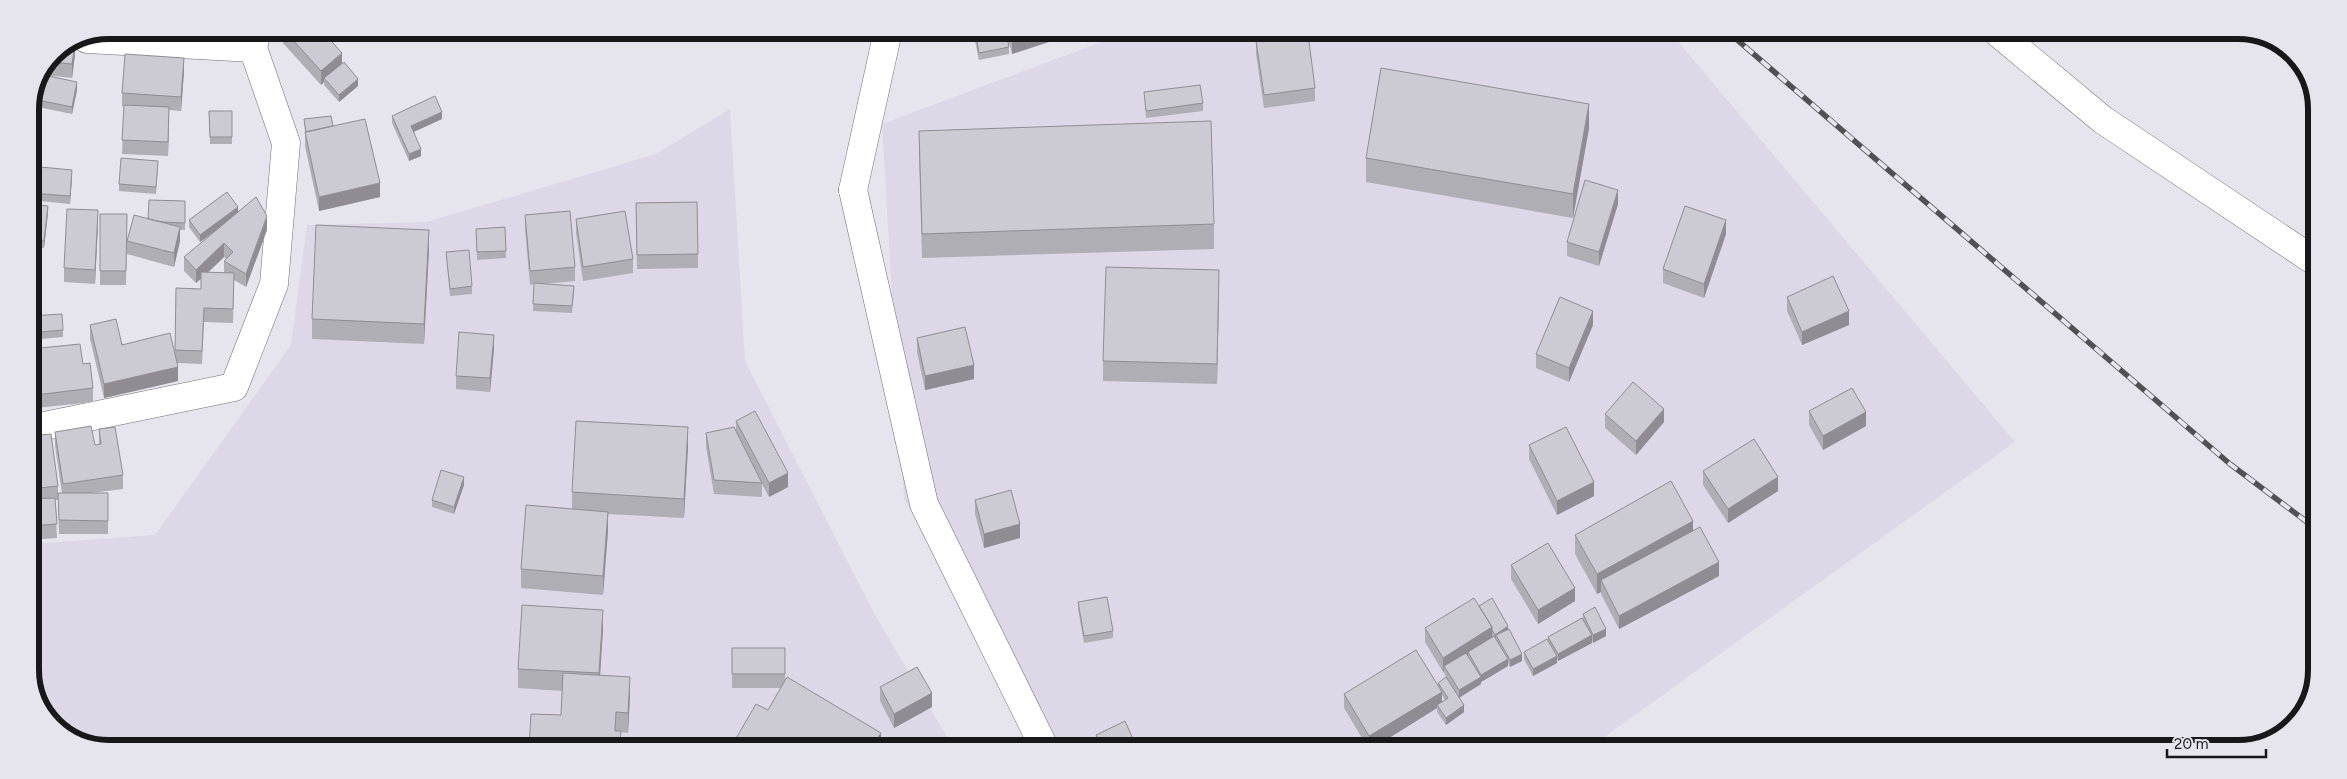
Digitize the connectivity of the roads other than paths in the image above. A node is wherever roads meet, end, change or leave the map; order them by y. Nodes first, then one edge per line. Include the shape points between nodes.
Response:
1 (109, 39) edge
2 (255, 39) edge
3 (886, 39) edge
4 (2005, 39) edge
5 (2308, 257) edge
6 (39, 427) edge
7 (1040, 740) edge

1 - 2 street
2 - 6 street via 286,143 274,284 234,387
3 - 7 street via 853,190 924,504
4 - 5 street via 2103,120

